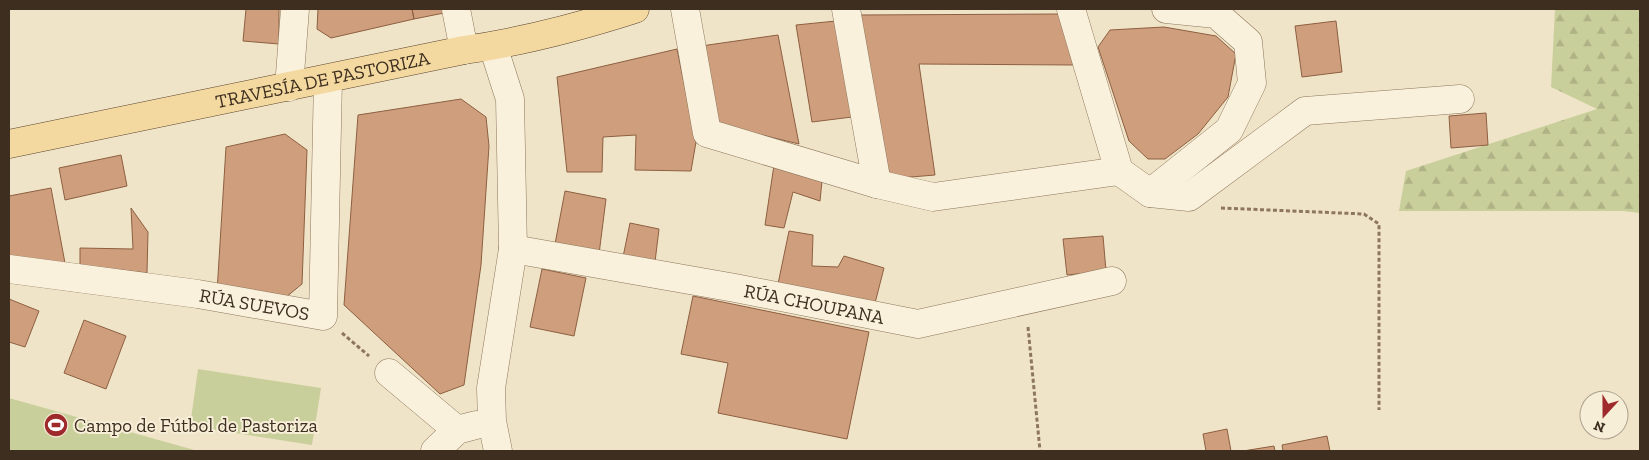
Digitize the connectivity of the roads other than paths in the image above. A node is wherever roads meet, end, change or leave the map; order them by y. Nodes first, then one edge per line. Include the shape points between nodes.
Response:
1 (295, 9) edge
2 (456, 9) edge
3 (635, 9) edge
4 (685, 9) edge
5 (846, 9) edge
6 (1071, 9) edge
7 (1166, 9) edge
8 (585, 17) edge
9 (492, 46) junction
10 (464, 50) junction
11 (328, 79) junction
12 (289, 87) junction
13 (1460, 99) dead end
14 (9, 144) edge
15 (1119, 171) junction
16 (877, 184) junction
17 (1150, 192) junction
18 (514, 249) junction
19 (9, 269) edge
20 (1112, 281) dead end
21 (389, 373) road end
22 (492, 421) junction
23 (457, 430) junction
24 (435, 451) edge
25 (498, 451) edge

1 - 12 street
2 - 10 street
3 - 8 main road, TRAVESÍA DE PASTORIZA
4 - 16 street via 707,133
5 - 16 street
6 - 15 street
7 - 17 street via 1216,14 1248,42 1252,83 1228,130
8 - 9 main road, TRAVESÍA DE PASTORIZA
9 - 10 main road, TRAVESÍA DE PASTORIZA
9 - 18 street via 510,100
10 - 11 main road, TRAVESÍA DE PASTORIZA
11 - 12 main road, TRAVESÍA DE PASTORIZA
11 - 19 street, RÚA SUEVOS via 323,316 198,294
12 - 14 main road, TRAVESÍA DE PASTORIZA
13 - 17 street via 1305,111 1189,197
15 - 16 street via 934,197
15 - 17 street
18 - 20 street, RÚA CHOUPANA via 918,324
18 - 22 street via 491,388
21 - 23 street
22 - 23 street
22 - 25 street
23 - 24 street

